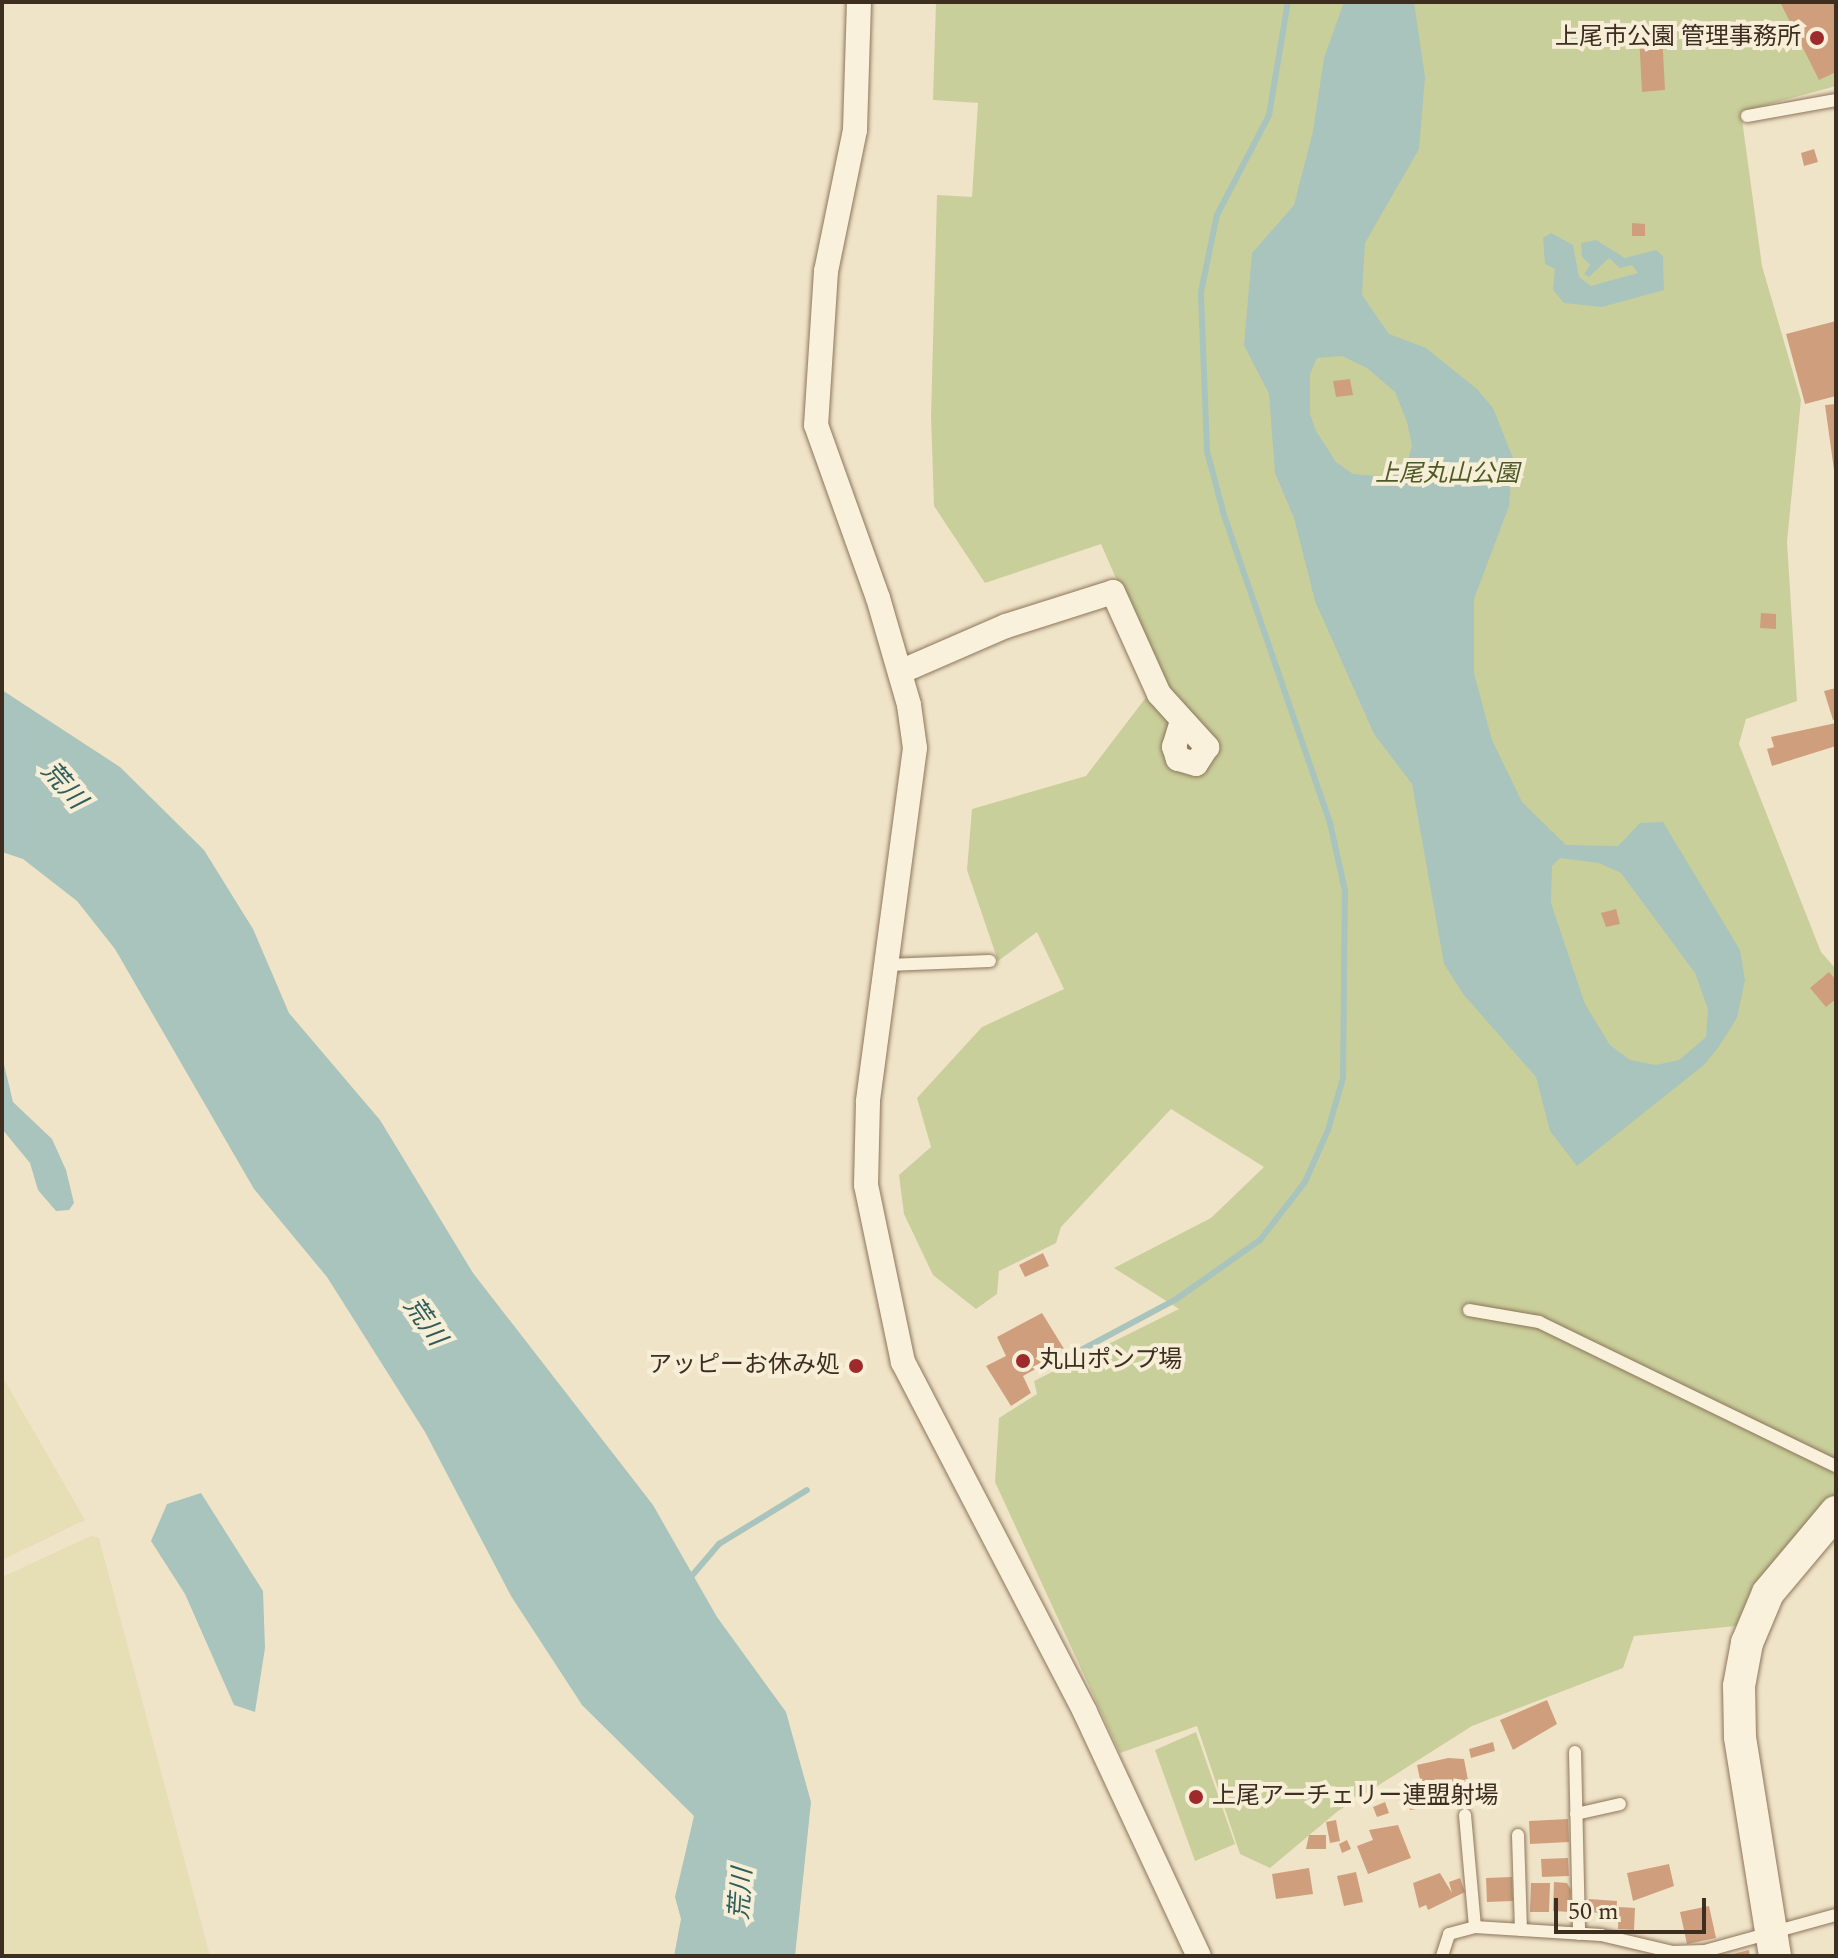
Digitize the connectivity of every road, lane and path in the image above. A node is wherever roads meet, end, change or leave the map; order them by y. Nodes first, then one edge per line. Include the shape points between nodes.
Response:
1 (859, 2) edge
2 (1836, 100) edge
3 (1747, 116) dead end
4 (900, 672) junction
5 (1182, 721) dead end
6 (990, 961) dead end
7 (887, 965) junction
8 (1469, 1310) dead end
9 (1836, 1466) edge
10 (1836, 1512) edge
11 (1575, 1752) dead end
12 (1620, 1804) dead end
13 (1576, 1814) junction
14 (1465, 1815) dead end
15 (1518, 1835) dead end
16 (1836, 1915) edge
17 (1475, 1927) junction
18 (1521, 1930) junction
19 (1579, 1934) junction
20 (1774, 1944) edge
21 (1199, 1956) edge
22 (1442, 1956) edge

1 - 4 street via 855,130 826,271 816,425
2 - 3 lane
4 - 5 street via 1006,626 1113,592 1159,694
4 - 7 street via 915,748
6 - 7 lane
7 - 21 street via 868,1102 866,1185 903,1362 1085,1712
8 - 9 lane via 1539,1322
10 - 20 street via 1768,1593 1747,1643 1739,1686 1740,1737
11 - 13 lane
12 - 13 lane
13 - 19 lane
14 - 17 lane
15 - 18 lane
16 - 20 lane
17 - 18 lane
17 - 22 lane via 1449,1934
18 - 19 lane
19 - 20 lane via 1639,1940 1673,1952

